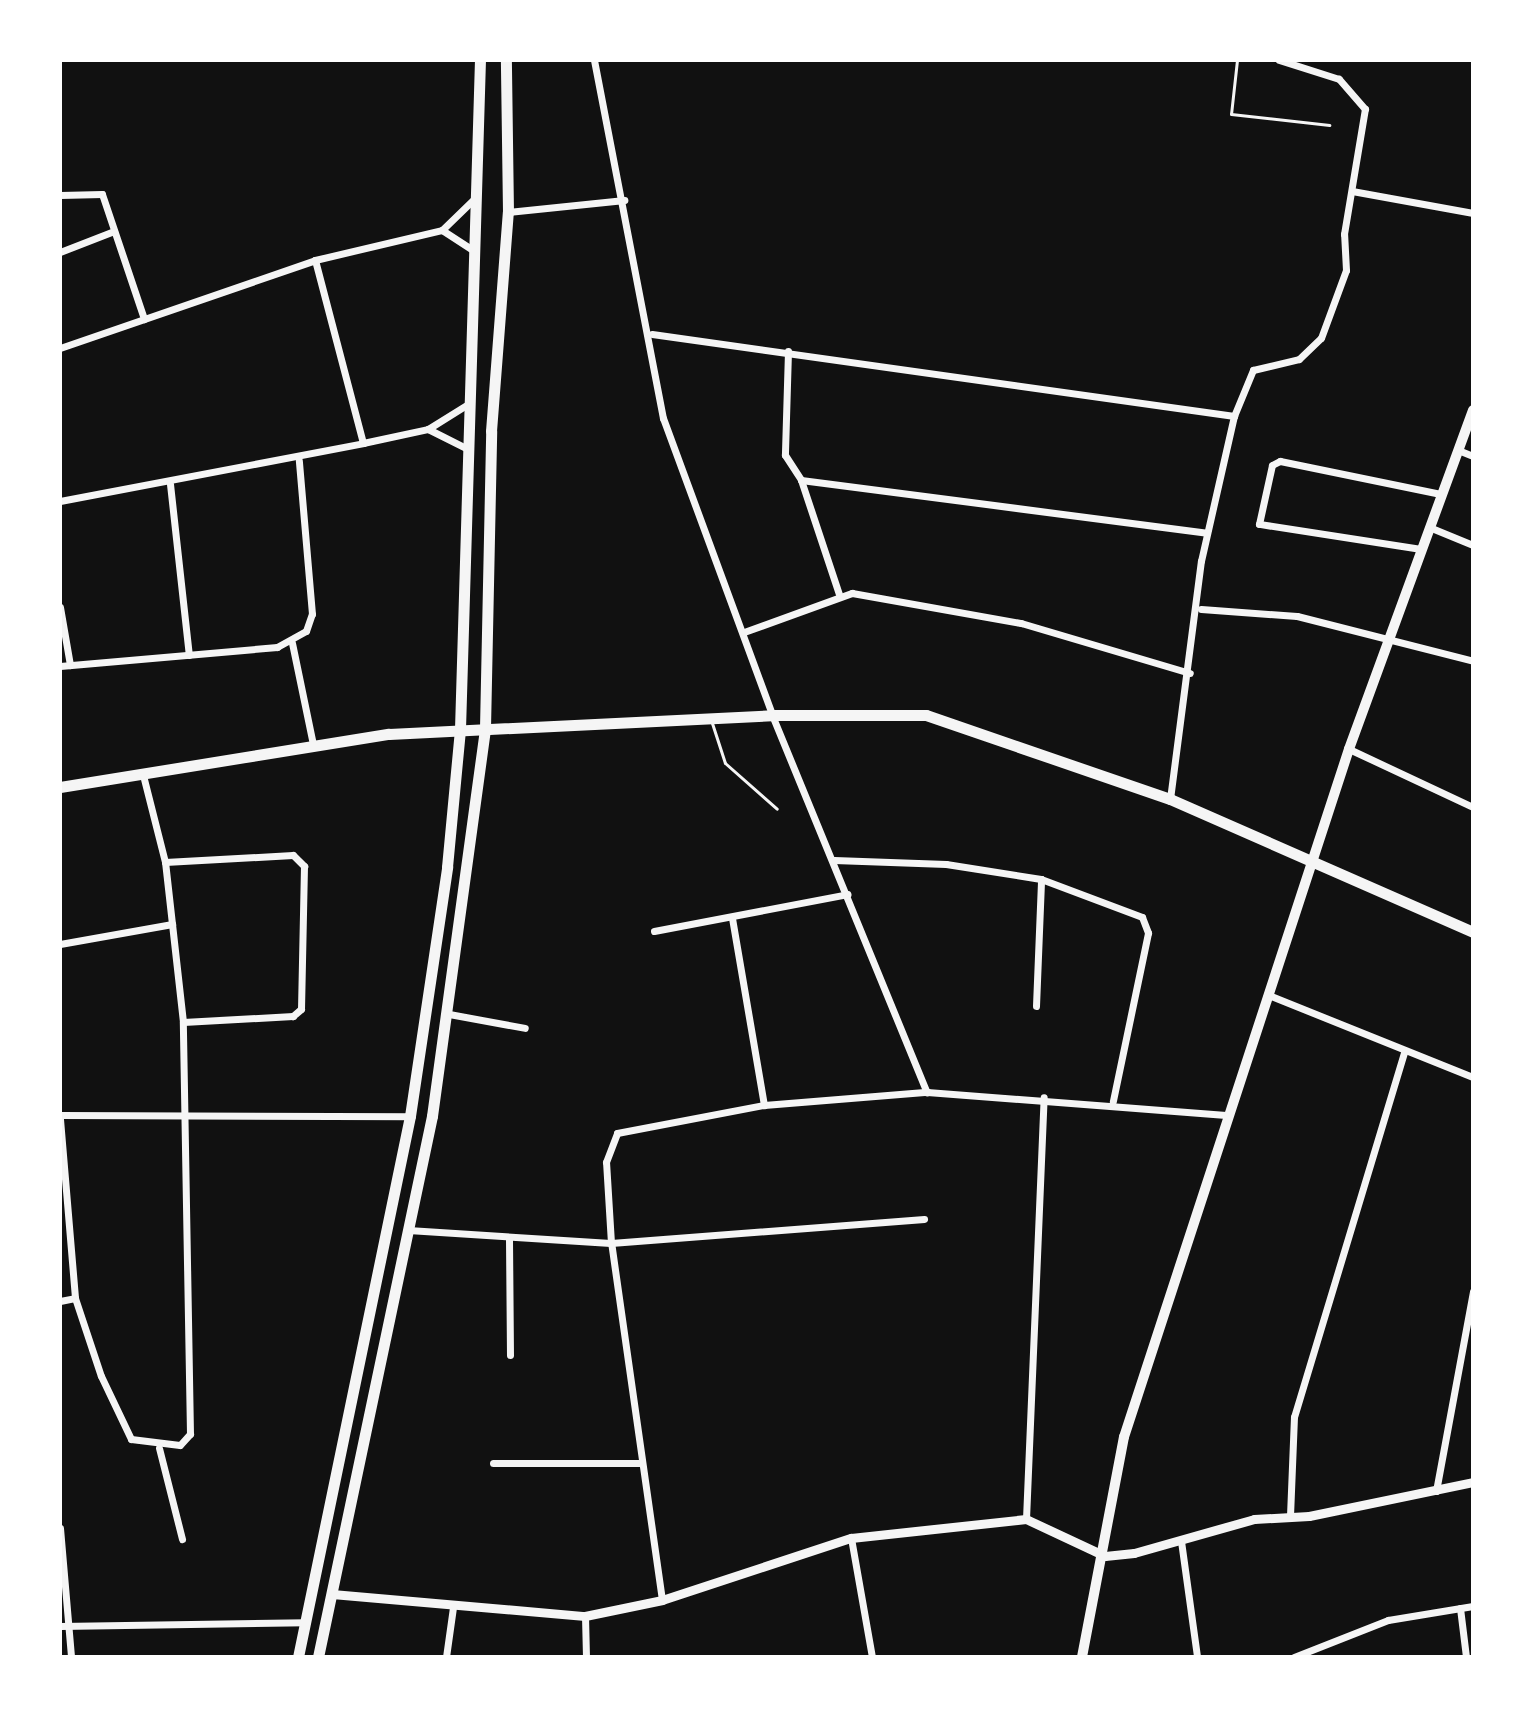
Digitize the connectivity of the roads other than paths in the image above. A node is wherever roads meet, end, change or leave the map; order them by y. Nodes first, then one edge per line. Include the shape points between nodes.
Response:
1 (480, 60) edge
2 (506, 60) edge
3 (594, 60) edge
4 (1237, 60) edge
5 (1279, 60) edge
6 (1329, 125) dead end
7 (1352, 191) junction
8 (481, 193) junction
9 (60, 195) edge
10 (624, 200) junction
11 (508, 212) junction
12 (1473, 213) edge
13 (442, 230) junction
14 (114, 231) junction
15 (60, 252) edge
16 (478, 255) junction
17 (315, 260) junction
18 (144, 319) junction
19 (652, 334) junction
20 (60, 348) edge
21 (788, 351) junction
22 (468, 404) junction
23 (1473, 410) edge
24 (1234, 416) junction
25 (428, 429) junction
26 (363, 443) junction
27 (466, 448) junction
28 (1458, 450) junction
29 (1473, 456) edge
30 (299, 461) junction
31 (801, 480) junction
32 (170, 484) junction
33 (1441, 494) junction
34 (60, 501) edge
35 (1429, 527) junction
36 (1207, 533) junction
37 (1473, 545) edge
38 (1421, 549) junction
39 (839, 594) junction
40 (60, 607) edge
41 (1201, 609) junction
42 (744, 632) junction
43 (1391, 635) junction
44 (292, 643) junction
45 (189, 655) junction
46 (1473, 661) edge
47 (70, 665) junction
48 (60, 666) edge
49 (1190, 673) junction
50 (772, 715) junction
51 (711, 720) junction
52 (485, 728) junction
53 (460, 729) junction
54 (313, 744) junction
55 (1349, 749) junction
56 (143, 775) junction
57 (60, 787) edge
58 (1170, 799) junction
59 (1473, 807) edge
60 (777, 809) dead end
61 (834, 860) junction
62 (165, 862) junction
63 (1312, 862) junction
64 (447, 867) junction
65 (465, 872) junction
66 (1041, 879) junction
67 (848, 894) junction
68 (732, 918) junction
69 (172, 924) junction
70 (654, 931) dead end
71 (1473, 932) edge
72 (60, 944) edge
73 (1271, 996) junction
74 (1036, 1006) dead end
75 (449, 1014) junction
76 (183, 1022) junction
77 (525, 1028) dead end
78 (1405, 1050) junction
79 (1473, 1077) edge
80 (927, 1092) junction
81 (1044, 1097) junction
82 (1113, 1101) junction
83 (764, 1105) junction
84 (184, 1111) junction
85 (1229, 1115) junction
86 (410, 1116) junction
87 (60, 1117) edge
88 (924, 1219) dead end
89 (407, 1230) junction
90 (509, 1240) junction
91 (611, 1243) junction
92 (1473, 1291) edge
93 (75, 1298) junction
94 (60, 1301) edge
95 (510, 1355) dead end
96 (159, 1448) junction
97 (493, 1463) dead end
98 (639, 1463) junction
99 (1473, 1482) edge
100 (1436, 1491) junction
101 (1290, 1516) junction
102 (1026, 1519) junction
103 (60, 1528) edge
104 (851, 1538) junction
105 (182, 1539) dead end
106 (1181, 1541) junction
107 (1097, 1553) junction
108 (332, 1594) junction
109 (662, 1600) junction
110 (1473, 1606) edge
111 (453, 1607) junction
112 (1460, 1608) junction
113 (585, 1616) junction
114 (305, 1622) junction
115 (60, 1626) edge
116 (69, 1626) junction
117 (71, 1657) edge
118 (298, 1657) edge
119 (318, 1657) edge
120 (446, 1657) edge
121 (586, 1657) edge
122 (872, 1657) edge
123 (1082, 1657) edge
124 (1197, 1657) edge
125 (1294, 1657) edge
126 (1466, 1657) edge

1 - 8 main road
2 - 11 main road
3 - 10 street
4 - 6 lane via 1231,114
5 - 7 street via 1339,79 1359,95 1365,109
7 - 12 street
7 - 24 street via 1338,307 1299,359 1249,374
8 - 13 street
8 - 16 main road
9 - 14 street via 102,194
10 - 11 street
10 - 19 street
11 - 52 main road via 491,431
13 - 16 street
13 - 17 street
14 - 15 street
14 - 18 street
16 - 22 main road
17 - 18 street
17 - 26 street
18 - 20 street
19 - 21 street
19 - 42 street via 663,418
21 - 24 street
21 - 31 street via 782,438 789,467
22 - 25 street
22 - 27 main road
23 - 28 main road
24 - 36 street
25 - 26 street
25 - 27 street
26 - 30 street
27 - 53 main road
28 - 29 street
28 - 33 main road
30 - 32 street
30 - 44 street via 312,614
31 - 36 street
31 - 39 street
32 - 34 street
32 - 45 street
33 - 35 main road
33 - 38 street via 1280,461 1272,465 1259,524
35 - 37 street
35 - 38 main road
36 - 41 street
38 - 43 main road
39 - 42 street
39 - 49 street via 1021,623
40 - 47 street
41 - 43 street via 1297,616
41 - 49 street
42 - 50 street
43 - 46 street
43 - 55 main road
44 - 45 street
44 - 54 street
45 - 47 street
47 - 48 street
49 - 58 street
50 - 51 main road
50 - 58 main road via 926,715
50 - 61 street
51 - 52 main road
51 - 60 lane via 725,763
52 - 53 main road
52 - 65 main road
53 - 54 main road
53 - 64 main road
54 - 56 main road
55 - 59 street
55 - 63 main road
56 - 57 main road
56 - 62 street
58 - 63 main road
61 - 66 street via 946,864
61 - 67 street
62 - 69 street
62 - 76 street via 293,855 304,866 301,1009 293,1016
63 - 71 main road
63 - 73 main road
64 - 65 main road
64 - 86 main road
65 - 75 main road
66 - 74 street
66 - 82 street via 1146,921
67 - 68 street
67 - 80 street
68 - 70 street
68 - 83 street
69 - 72 street
69 - 76 street
73 - 78 street
73 - 85 main road
75 - 77 street
75 - 89 main road
76 - 84 street
78 - 79 street
78 - 101 street via 1294,1417
80 - 81 street
80 - 83 street
81 - 82 street
81 - 102 street
82 - 85 street
83 - 91 street via 613,1136 606,1162
84 - 86 street
84 - 87 street
84 - 96 street via 190,1434 180,1445
85 - 107 main road via 1124,1437
86 - 114 main road
87 - 93 street
88 - 91 street
89 - 90 street
89 - 108 main road
90 - 91 street
90 - 95 street
91 - 98 street
92 - 100 street
93 - 94 street
93 - 96 street via 126,1433
96 - 105 street
97 - 98 street
98 - 109 street
99 - 100 street
100 - 101 street
101 - 106 street
102 - 104 street
102 - 107 street
103 - 116 street
104 - 109 street
104 - 122 street
106 - 107 street
106 - 124 street
107 - 123 main road
108 - 111 street
108 - 119 main road
109 - 113 street
110 - 112 street
111 - 113 street
111 - 120 street
112 - 125 street via 1388,1620
112 - 126 street
113 - 121 street
114 - 116 street
114 - 118 main road
115 - 116 street
116 - 117 street

